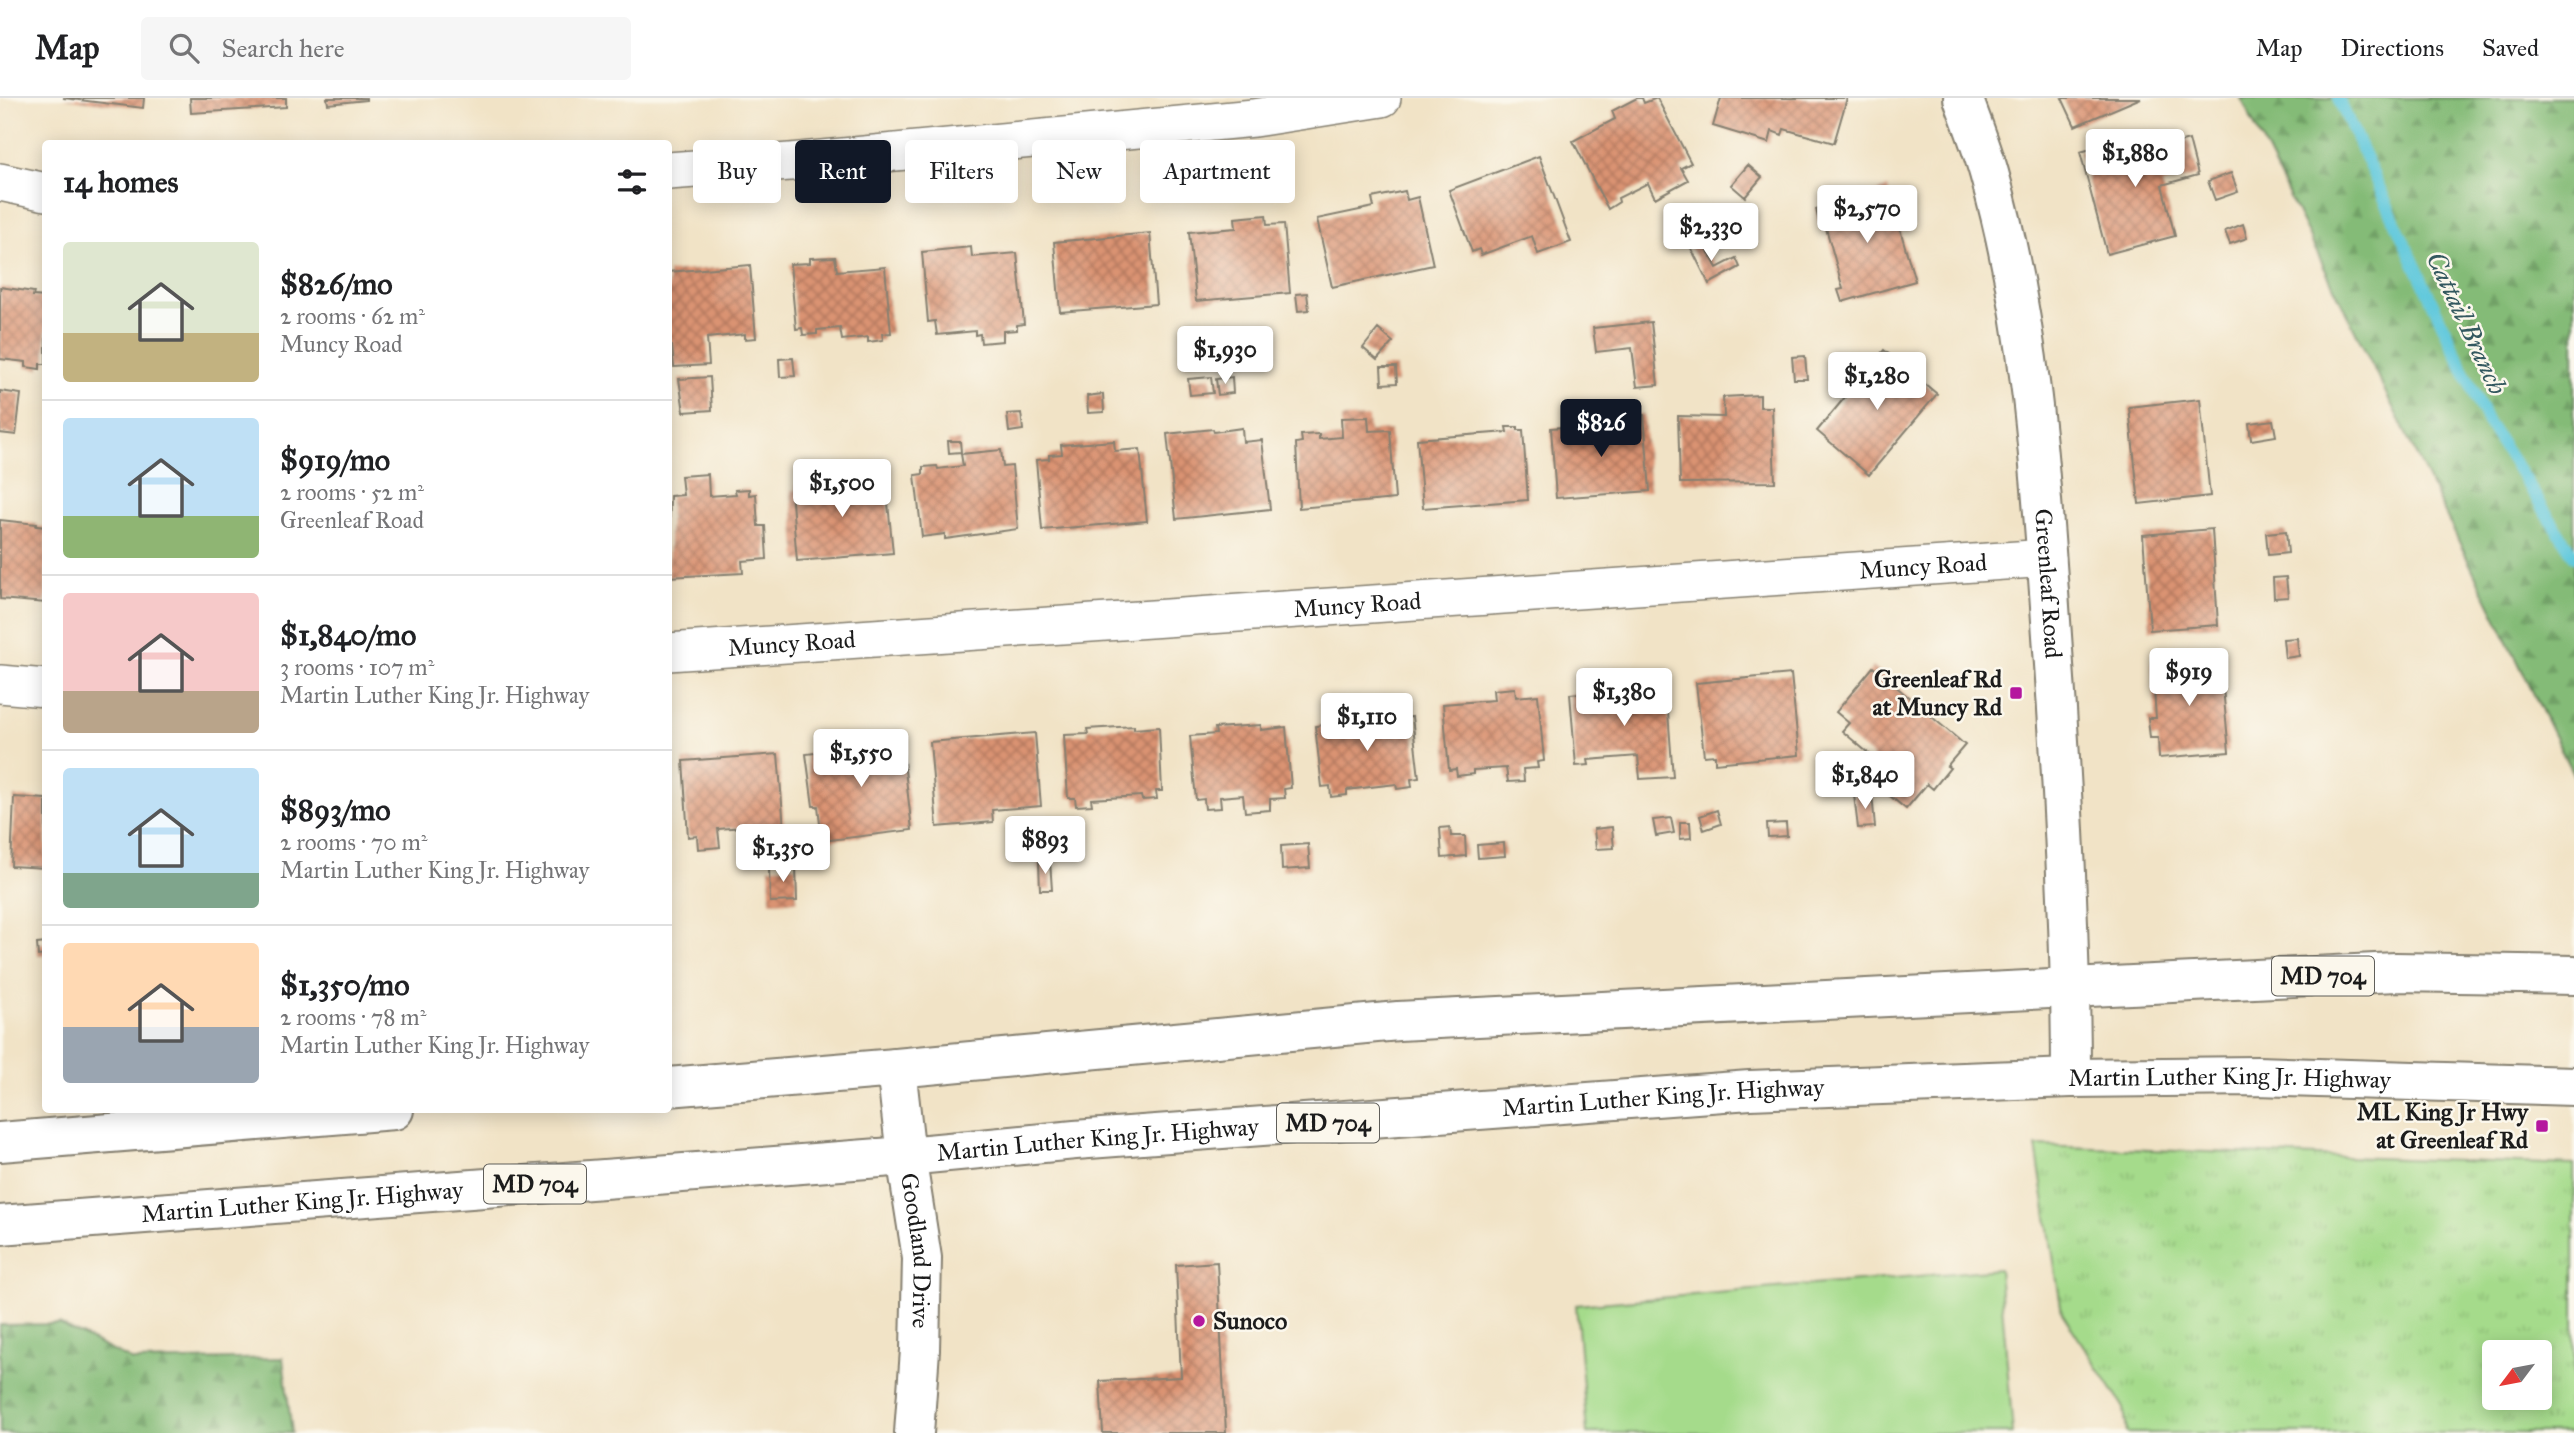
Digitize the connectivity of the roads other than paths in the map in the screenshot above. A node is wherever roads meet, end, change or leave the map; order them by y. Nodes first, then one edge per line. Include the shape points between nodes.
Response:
1 (1382, 98) edge
2 (1963, 98) edge
3 (672, 171) edge
4 (0, 182) edge
5 (42, 190) edge
6 (2047, 558) junction
7 (672, 652) edge
8 (0, 684) edge
9 (42, 688) edge
10 (2574, 975) edge
11 (2071, 988) junction
12 (896, 1068) junction
13 (2071, 1078) junction
14 (2574, 1086) edge
15 (672, 1087) edge
16 (357, 1113) edge
17 (0, 1142) edge
18 (906, 1156) junction
19 (165, 1213) junction
20 (0, 1225) edge
21 (0, 1251) edge
22 (914, 1433) edge

1 - 3 street via 1254,118
2 - 6 main road, Greenleaf Road via 1989,172 2016,285 2035,415
4 - 5 street
6 - 7 street, Muncy Road
6 - 11 main road, Greenleaf Road via 2065,807
8 - 9 street
10 - 11 main road, MD 704 via 2396,972
11 - 12 main road, MD 704 via 1398,1021
11 - 13 main road, Greenleaf Road
12 - 15 main road, MD 704
12 - 18 main road, Goodland Drive
13 - 14 main road, Martin Luther King Jr. Highway / MD 704 via 2258,1076
13 - 18 main road, Martin Luther King Jr. Highway / MD 704 via 1750,1090
16 - 17 main road
18 - 19 main road, Martin Luther King Jr. Highway / MD 704
18 - 22 main road, Goodland Drive via 922,1258
19 - 20 main road, Martin Luther King Jr. Highway / MD 704
19 - 21 main road

